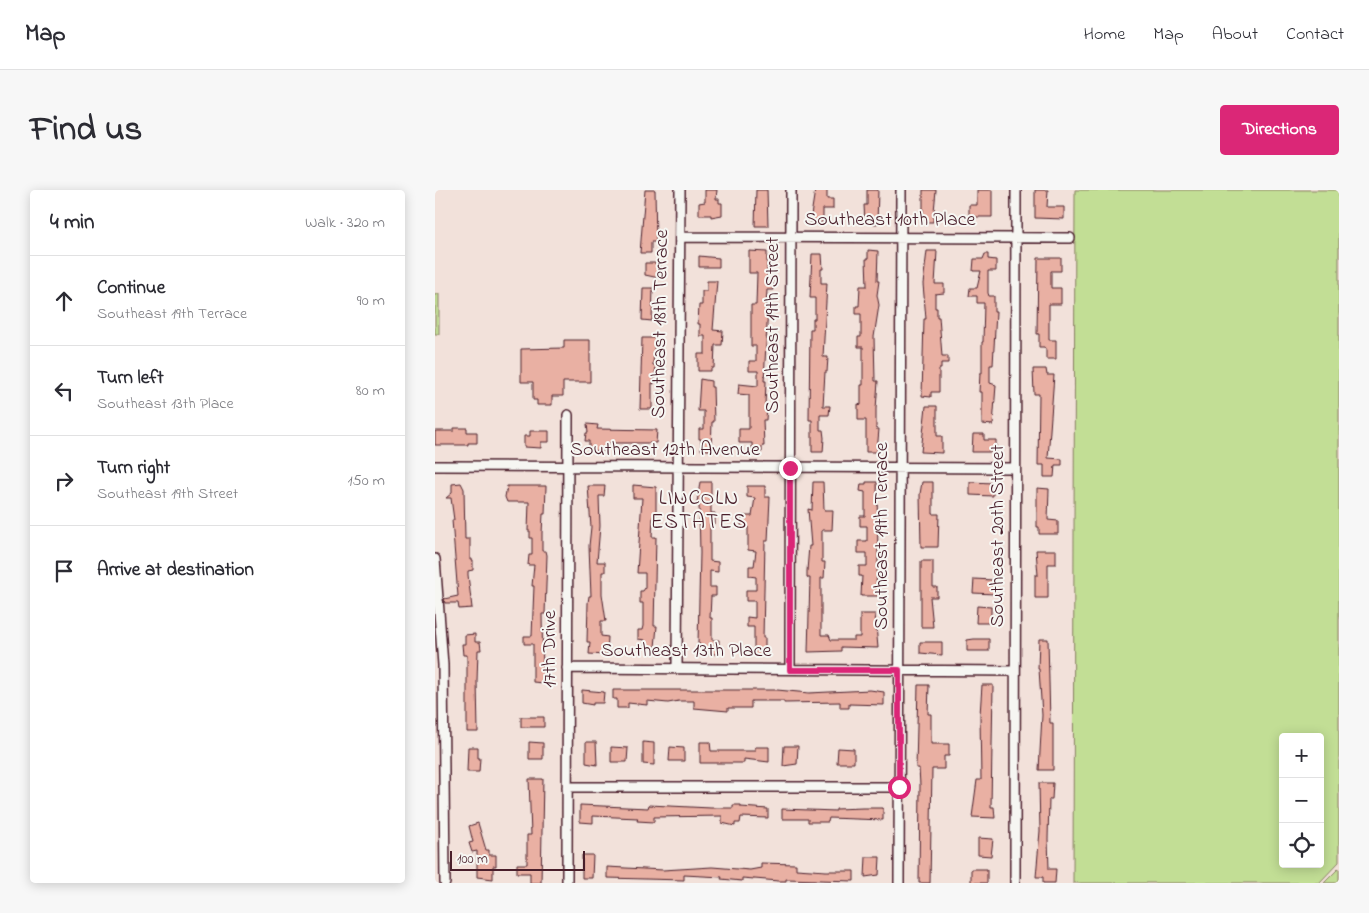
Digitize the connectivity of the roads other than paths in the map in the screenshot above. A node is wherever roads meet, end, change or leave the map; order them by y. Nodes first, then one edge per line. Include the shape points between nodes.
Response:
1 (680, 190) edge
2 (791, 190) edge
3 (901, 190) edge
4 (1016, 190) edge
5 (680, 237) junction
6 (791, 237) junction
7 (1016, 238) junction
8 (1070, 238) dead end
9 (901, 239) junction
10 (568, 416) dead end
11 (435, 466) edge
12 (567, 467) junction
13 (677, 467) junction
14 (790, 468) junction
15 (900, 468) junction
16 (1015, 468) junction
17 (435, 559) edge
18 (436, 576) edge
19 (567, 668) junction
20 (677, 669) junction
21 (790, 670) junction
22 (899, 670) junction
23 (1015, 671) junction
24 (439, 683) edge
25 (567, 787) junction
26 (899, 787) junction
27 (435, 789) edge
28 (445, 789) junction
29 (445, 883) edge
30 (567, 883) edge
31 (899, 883) edge
32 (1015, 883) edge

1 - 5 street, Southeast 18th Terrace
2 - 6 street, Southeast 19th Street
3 - 9 street, Southeast 19th Terrace
4 - 7 street, Southeast 20th Street
5 - 6 street, Southeast 10th Place
5 - 13 street, Southeast 18th Terrace
6 - 9 street, Southeast 10th Place
6 - 14 street, Southeast 19th Street
7 - 8 street, Southeast 10th Place
7 - 9 street, Southeast 10th Place
7 - 16 street, Southeast 20th Street
9 - 15 street, Southeast 19th Terrace
10 - 12 street, 17th Drive
11 - 12 street, Southeast 12th Avenue
12 - 13 street, Southeast 12th Avenue
12 - 19 street, 17th Drive
13 - 14 street, Southeast 12th Avenue
13 - 20 street, Southeast 18th Terrace
14 - 15 street, Southeast 12th Avenue
14 - 21 street, Southeast 19th Street
15 - 16 street, Southeast 12th Avenue
15 - 22 street, Southeast 19th Terrace
16 - 23 street, Southeast 20th Street
17 - 18 street
18 - 24 street
19 - 20 street, Southeast 13th Place
19 - 25 street, 17th Drive
20 - 21 street, Southeast 13th Place
21 - 22 street, Southeast 13th Place
22 - 23 street, Southeast 13th Place
22 - 26 street, Southeast 19th Terrace
23 - 32 street, Southeast 20th Street
24 - 28 street
25 - 26 street
25 - 30 street, 17th Drive
26 - 31 street, Southeast 19th Terrace
27 - 28 street
28 - 29 street

